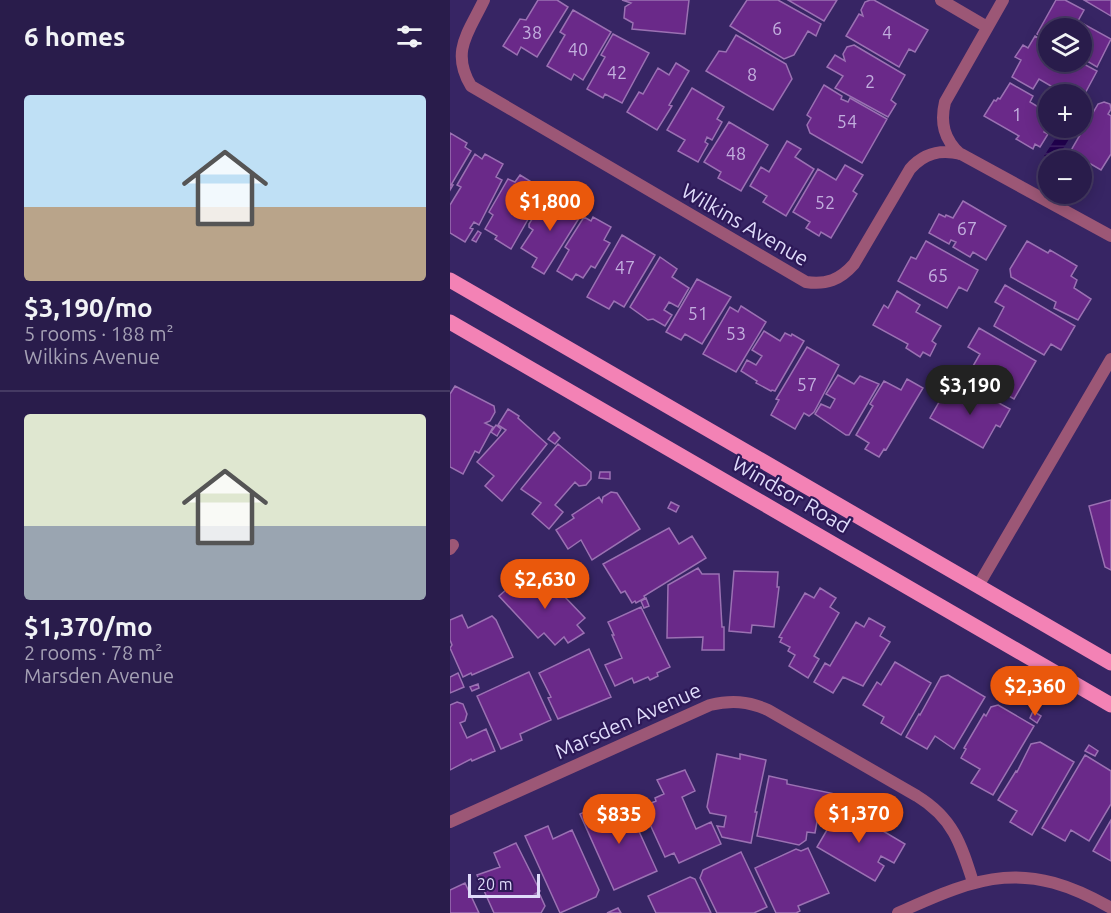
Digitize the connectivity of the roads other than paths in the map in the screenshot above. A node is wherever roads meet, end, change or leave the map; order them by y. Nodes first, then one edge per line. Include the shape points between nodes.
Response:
1 (484, 0) edge
2 (941, 0) edge
3 (1003, 0) edge
4 (987, 27) junction
5 (455, 54) edge
6 (960, 154) junction
7 (1111, 236) edge
8 (450, 280) edge
9 (450, 321) edge
10 (1111, 359) edge
11 (978, 586) junction
12 (1111, 663) edge
13 (1111, 705) edge
14 (450, 822) edge
15 (973, 882) junction
16 (1111, 908) edge
17 (898, 913) edge

1 - 5 street, Wilkins Avenue
2 - 4 street
3 - 4 street
4 - 6 street via 950,91 942,114 946,136
5 - 6 street, Wilkins Avenue via 465,78 478,92 806,282 828,282 847,272 922,158 939,152
6 - 7 street
8 - 11 main road, Windsor Road
9 - 13 main road, Windsor Road
10 - 11 street
11 - 12 main road, Windsor Road
14 - 15 street, Marsden Avenue via 710,705 739,701 768,710 937,809 957,836
15 - 16 street via 1013,877 1053,882
15 - 17 street

